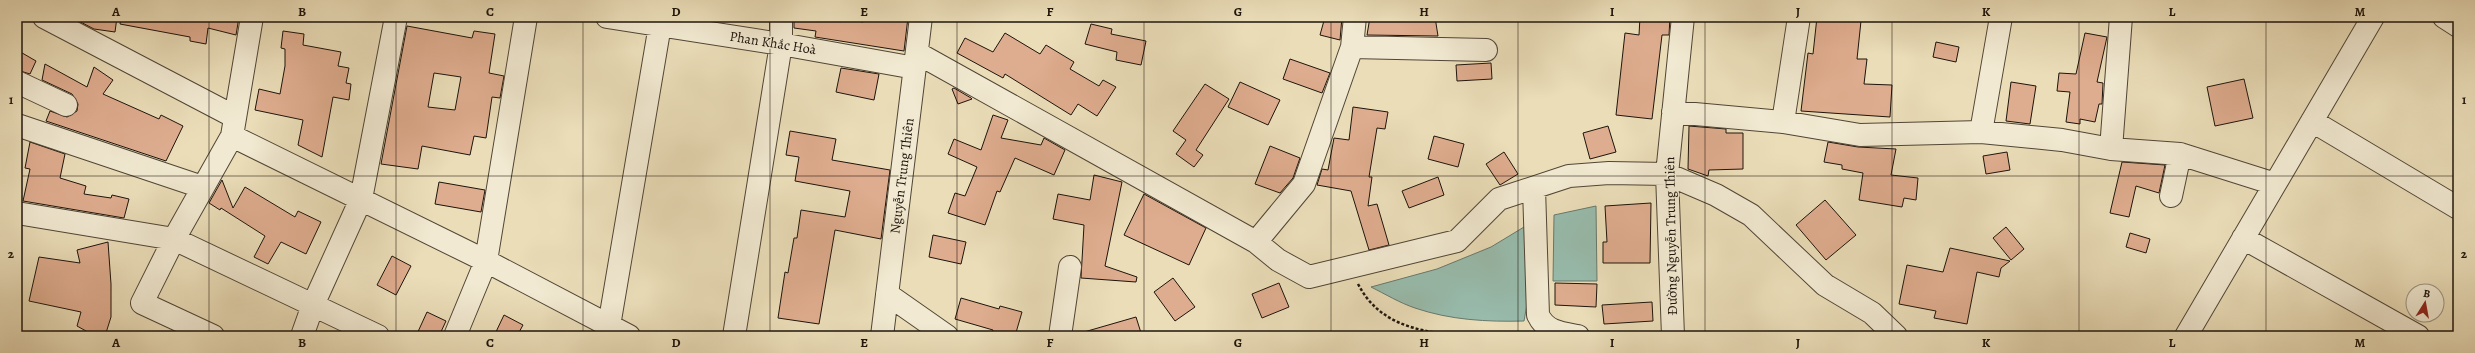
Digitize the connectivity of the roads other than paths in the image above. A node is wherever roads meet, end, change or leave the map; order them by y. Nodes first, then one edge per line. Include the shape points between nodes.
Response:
1 (44, 17) edge
2 (252, 17) edge
3 (396, 17) edge
4 (526, 17) edge
5 (607, 17) edge
6 (782, 17) edge
7 (922, 17) edge
8 (1355, 17) edge
9 (1683, 17) edge
10 (1799, 17) edge
11 (2001, 17) edge
12 (2121, 17) edge
13 (2373, 17) edge
14 (2444, 17) edge
15 (660, 25) junction
16 (2458, 26) edge
17 (781, 44) junction
18 (1352, 47) junction
19 (1486, 50) dead end
20 (916, 60) junction
21 (17, 82) edge
22 (66, 105) dead end
23 (1673, 112) junction
24 (1783, 122) junction
25 (2312, 122) junction
26 (17, 125) edge
27 (234, 127) junction
28 (1981, 132) junction
29 (2111, 149) junction
30 (2180, 154) junction
31 (1666, 174) junction
32 (2275, 184) junction
33 (202, 188) junction
34 (1534, 188) junction
35 (2171, 196) dead end
36 (361, 199) junction
37 (2458, 208) edge
38 (17, 213) edge
39 (2243, 238) junction
40 (174, 239) junction
41 (1256, 242) junction
42 (486, 261) junction
43 (1070, 267) dead end
44 (887, 294) junction
45 (313, 305) junction
46 (607, 331) edge
47 (213, 336) edge
48 (302, 336) edge
49 (378, 336) edge
50 (455, 336) edge
51 (629, 336) edge
52 (734, 336) edge
53 (882, 336) edge
54 (948, 336) edge
55 (1060, 336) edge
56 (1578, 336) edge
57 (1673, 336) edge
58 (1896, 336) edge
59 (2186, 336) edge
60 (2418, 336) edge

1 - 27 street
2 - 27 street
3 - 36 street
4 - 42 street
5 - 15 street, Phan Khắc Hoà
6 - 17 street
7 - 20 street, Nguyễn Trung Thiên
8 - 18 street
9 - 23 street, Đường Nguyễn Trung Thiên
10 - 24 street
11 - 28 street
12 - 29 street
13 - 25 street
14 - 16 street
15 - 17 street, Phan Khắc Hoà
15 - 46 street
17 - 20 street, Phan Khắc Hoà
17 - 52 street
18 - 19 street
18 - 41 street via 1304,184
20 - 41 street, Phan Khắc Hoà
20 - 44 street, Nguyễn Trung Thiên
21 - 22 street
23 - 24 street
23 - 31 street, Đường Nguyễn Trung Thiên
24 - 28 street via 1860,135
25 - 32 street
25 - 37 street
26 - 33 street
27 - 33 street
27 - 36 street
28 - 29 street via 2062,140
29 - 30 street
30 - 32 street
30 - 35 street
31 - 34 street, Phan Khắc Hoà via 1609,173 1569,176
31 - 57 street, Đường Nguyễn Trung Thiên
31 - 58 street via 1716,195 1751,215 1825,285 1872,313
32 - 39 street
33 - 40 street
34 - 41 street, Phan Khắc Hoà via 1499,199 1457,241 1309,278 1278,260
34 - 56 street via 1538,315 1544,326 1550,330
36 - 42 street
36 - 45 street
38 - 40 street
39 - 59 street
39 - 60 street
40 - 45 street
40 - 47 street via 142,303
42 - 46 street
42 - 50 street
43 - 55 street
44 - 53 street, Nguyễn Trung Thiên
44 - 54 street
45 - 48 street
45 - 49 street
46 - 51 street

